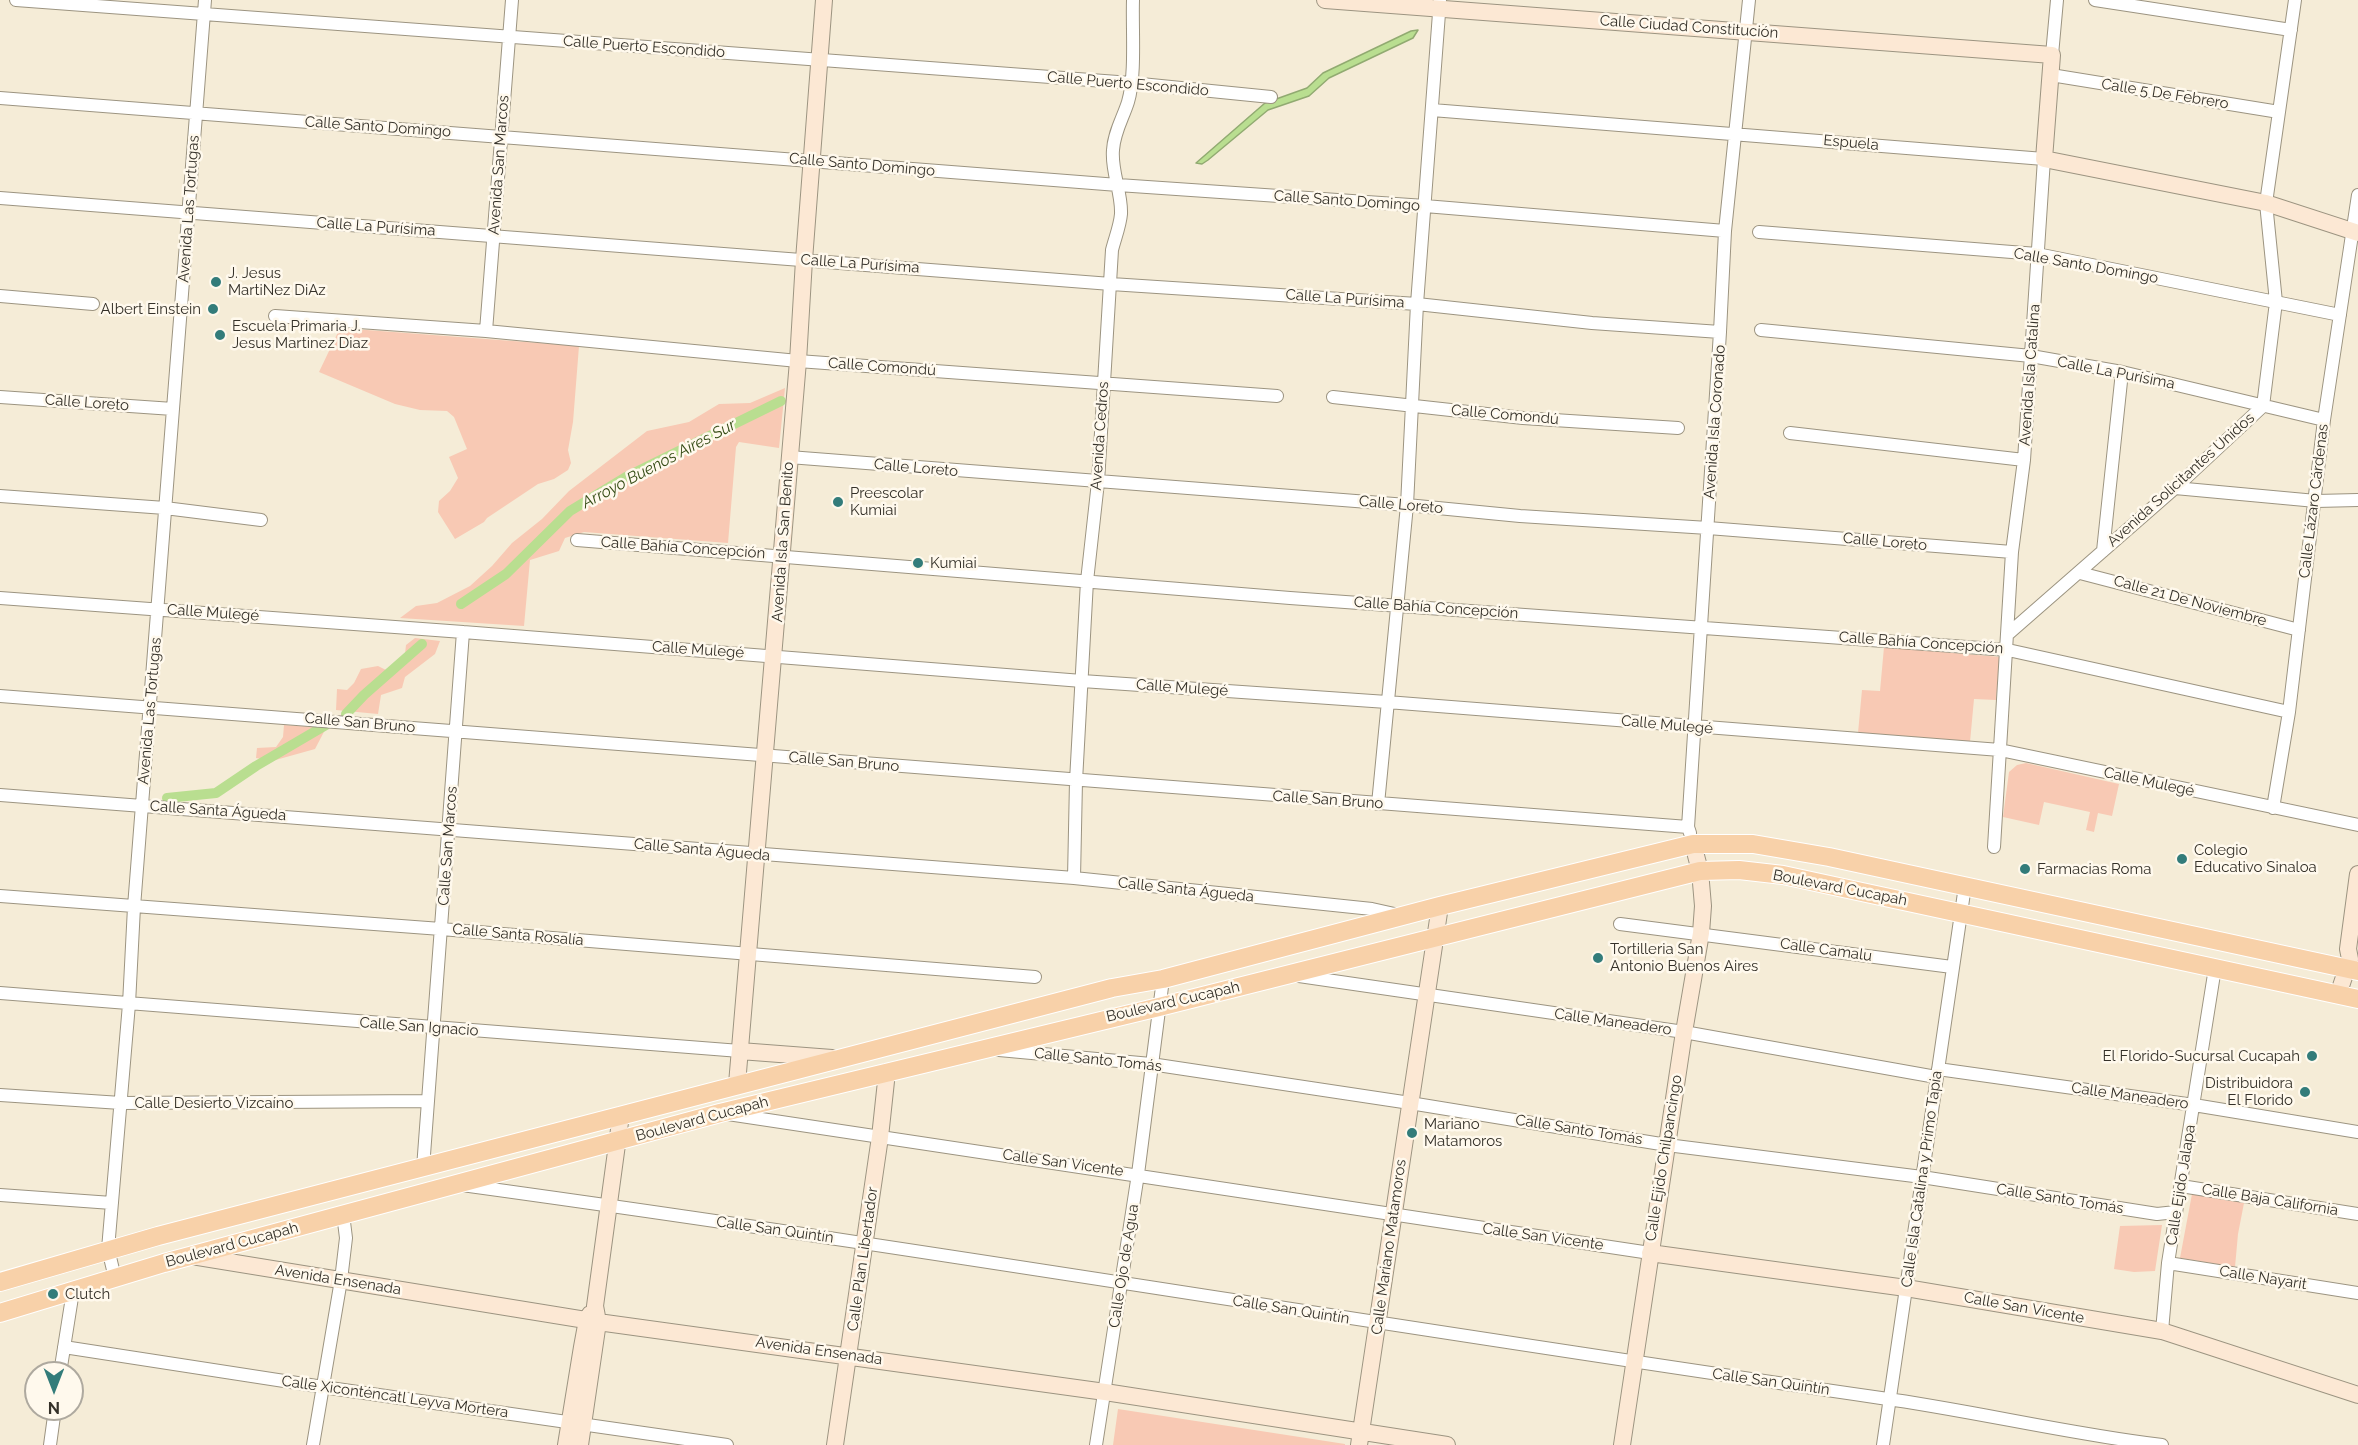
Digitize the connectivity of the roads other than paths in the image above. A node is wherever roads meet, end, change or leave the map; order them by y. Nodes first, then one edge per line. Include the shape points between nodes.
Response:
1 (16, 0) edge
2 (205, 0) edge
3 (512, 0) edge
4 (824, 0) edge
5 (1133, 0) edge
6 (1325, 0) edge
7 (1749, 0) edge
8 (2057, 0) edge
9 (2095, 0) edge
10 (2295, 0) edge
11 (1440, 4) edge
12 (204, 15) junction
13 (2291, 30) junction
14 (1745, 32) junction
15 (509, 37) junction
16 (2052, 55) junction
17 (819, 61) junction
18 (2051, 75) junction
19 (1131, 83) junction
20 (1271, 97) dead end
21 (0, 98) edge
22 (1432, 110) junction
23 (2279, 112) junction
24 (196, 113) junction
25 (1735, 134) junction
26 (502, 137) junction
27 (2044, 159) junction
28 (811, 161) junction
29 (1118, 185) junction
30 (2358, 195) edge
31 (0, 198) edge
32 (2266, 203) junction
33 (1425, 206) junction
34 (189, 212) junction
35 (1725, 231) junction
36 (1759, 232) dead end
37 (2355, 232) edge
38 (494, 236) junction
39 (2037, 254) junction
40 (804, 260) junction
41 (1111, 284) junction
42 (0, 296) edge
43 (2276, 302) junction
44 (93, 304) dead end
45 (1417, 304) junction
46 (275, 315) dead end
47 (2340, 315) junction
48 (1761, 330) dead end
49 (486, 331) junction
50 (1720, 333) junction
51 (2031, 357) junction
52 (798, 361) junction
53 (2122, 372) junction
54 (1103, 383) junction
55 (1277, 396) dead end
56 (0, 397) edge
57 (1333, 397) dead end
58 (2263, 406) junction
59 (1412, 407) junction
60 (173, 409) junction
61 (2324, 420) junction
62 (1678, 428) dead end
63 (1790, 433) dead end
64 (789, 458) junction
65 (2024, 460) junction
66 (1098, 483) junction
67 (2175, 488) junction
68 (0, 496) edge
69 (2358, 500) edge
70 (2316, 501) junction
71 (1407, 505) junction
72 (165, 508) junction
73 (261, 520) dead end
74 (1708, 528) junction
75 (577, 540) dead end
76 (2103, 551) junction
77 (2012, 552) junction
78 (782, 556) junction
79 (2080, 573) junction
80 (1087, 581) junction
81 (0, 598) edge
82 (1396, 605) junction
83 (159, 609) junction
84 (1700, 626) junction
85 (2299, 630) junction
86 (463, 632) junction
87 (2008, 634) junction
88 (2008, 650) junction
89 (774, 656) junction
90 (1082, 681) junction
91 (0, 696) edge
92 (1387, 702) junction
93 (150, 707) junction
94 (2289, 712) junction
95 (1695, 727) junction
96 (456, 732) junction
97 (2000, 750) junction
98 (766, 755) junction
99 (1076, 781) junction
100 (0, 795) edge
101 (1378, 804) junction
102 (142, 805) junction
103 (2273, 808) junction
104 (2358, 825) edge
105 (449, 829) junction
106 (1691, 836) junction
107 (1994, 847) dead end
108 (758, 854) junction
109 (1700, 871) junction
110 (2358, 874) edge
111 (1074, 878) junction
112 (1965, 886) junction
113 (0, 896) edge
114 (1440, 906) junction
115 (134, 907) junction
116 (1960, 913) junction
117 (1403, 916) junction
118 (1620, 924) dead end
119 (441, 929) junction
120 (1701, 933) junction
121 (1435, 938) junction
122 (2358, 940) edge
123 (747, 955) junction
124 (2352, 967) edge
125 (1952, 968) junction
126 (2215, 968) junction
127 (1289, 974) junction
128 (1035, 977) dead end
129 (1162, 979) junction
130 (1112, 988) junction
131 (0, 993) edge
132 (1426, 994) junction
133 (2338, 995) junction
134 (2358, 999) edge
135 (129, 1004) junction
136 (1159, 1007) junction
137 (1114, 1016) junction
138 (433, 1028) junction
139 (1683, 1032) junction
140 (980, 1049) junction
141 (740, 1051) junction
142 (837, 1059) junction
143 (1151, 1064) junction
144 (887, 1072) junction
145 (1937, 1073) junction
146 (737, 1084) junction
147 (0, 1095) edge
148 (428, 1101) junction
149 (1410, 1102) junction
150 (121, 1103) junction
151 (2194, 1105) junction
152 (720, 1113) junction
153 (621, 1115) junction
154 (2358, 1132) edge
155 (880, 1137) junction
156 (618, 1141) junction
157 (1667, 1144) junction
158 (423, 1168) junction
159 (1138, 1174) junction
160 (1922, 1178) junction
161 (455, 1184) junction
162 (2181, 1186) junction
163 (0, 1195) edge
164 (112, 1203) junction
165 (608, 1205) junction
166 (2176, 1212) junction
167 (343, 1214) junction
168 (2358, 1214) edge
169 (1394, 1215) junction
170 (158, 1236) junction
171 (865, 1243) junction
172 (108, 1249) junction
173 (1650, 1252) junction
174 (191, 1256) junction
175 (164, 1263) junction
176 (2168, 1263) junction
177 (115, 1278) junction
178 (341, 1280) junction
179 (0, 1282) edge
180 (1122, 1283) junction
181 (1906, 1288) junction
182 (73, 1291) junction
183 (2358, 1293) edge
184 (0, 1313) edge
185 (593, 1316) junction
186 (1378, 1323) junction
187 (2162, 1331) junction
188 (64, 1347) junction
189 (849, 1355) junction
190 (62, 1361) edge
191 (1634, 1362) junction
192 (323, 1387) junction
193 (1105, 1392) junction
194 (2358, 1395) edge
195 (1889, 1399) junction
196 (53, 1421) edge
197 (576, 1424) junction
198 (1360, 1438) edge
199 (50, 1445) edge
200 (313, 1445) edge
201 (566, 1445) edge
202 (580, 1445) edge
203 (727, 1445) edge
204 (835, 1445) edge
205 (1096, 1445) edge
206 (1447, 1445) edge
207 (1622, 1445) edge
208 (1883, 1445) edge
209 (2155, 1445) edge

1 - 12 street, Calle Puerto Escondido
2 - 12 street, Avenida Las Tortugas
3 - 15 street, Avenida San Marcos
4 - 17 street, Avenida Isla San Benito
5 - 19 street, Avenida Cedros
6 - 11 street, Calle Ciudad Constitución
7 - 14 street, Avenida Isla Coronado
8 - 16 street, Avenida Isla Catalina
9 - 13 street
10 - 13 street, Avenida Solicitantes Unidos
11 - 14 street, Calle Ciudad Constitución
11 - 22 street
12 - 15 street, Calle Puerto Escondido
12 - 24 street, Avenida Las Tortugas
13 - 23 street, Avenida Solicitantes Unidos
14 - 16 street, Calle Ciudad Constitución
14 - 25 street, Avenida Isla Coronado
15 - 17 street, Calle Puerto Escondido
15 - 26 street, Avenida San Marcos
16 - 18 street, Avenida Isla Catalina
17 - 19 street, Calle Puerto Escondido
17 - 28 street, Avenida Isla San Benito
18 - 23 street, Calle 5 De Febrero
18 - 27 street, Avenida Isla Catalina
19 - 20 street, Calle Puerto Escondido
19 - 29 street, Avenida Cedros via 1113,147 1112,166
21 - 24 street, Calle Santo Domingo
22 - 25 street, Espuela
22 - 33 street
23 - 32 street, Avenida Solicitantes Unidos
24 - 26 street, Calle Santo Domingo
24 - 34 street, Avenida Las Tortugas
25 - 27 street, Espuela
25 - 35 street, Avenida Isla Coronado
26 - 28 street, Calle Santo Domingo
26 - 38 street, Avenida San Marcos
27 - 32 street, Espuela
27 - 39 street, Avenida Isla Catalina
28 - 29 street, Calle Santo Domingo
28 - 40 street, Avenida Isla San Benito
29 - 33 street, Calle Santo Domingo
29 - 41 street, Avenida Cedros via 1121,213 1112,250
30 - 37 street, Calle Lázaro Cárdenas
31 - 34 street, Calle La Purísima
32 - 37 street
32 - 43 street, Avenida Solicitantes Unidos
33 - 35 street, Calle Santo Domingo
33 - 45 street
34 - 38 street, Calle La Purísima
34 - 60 street, Avenida Las Tortugas
35 - 50 street, Avenida Isla Coronado
36 - 39 street, Calle Santo Domingo
37 - 47 street, Calle Lázaro Cárdenas
38 - 40 street, Calle La Purísima
38 - 49 street, Avenida San Marcos
39 - 43 street, Calle Santo Domingo
39 - 51 street, Avenida Isla Catalina
40 - 41 street, Calle La Purísima
40 - 52 street, Avenida Isla San Benito
41 - 45 street, Calle La Purísima
41 - 54 street, Avenida Cedros
42 - 44 street
43 - 47 street, Calle Santo Domingo
43 - 58 street, Avenida Solicitantes Unidos
45 - 50 street, Calle La Purísima
45 - 59 street
46 - 49 street, Calle Comondú
47 - 61 street, Calle Lázaro Cárdenas
48 - 51 street, Calle La Purísima
49 - 52 street, Calle Comondú
50 - 74 street, Avenida Isla Coronado
51 - 53 street, Calle La Purísima
51 - 65 street, Avenida Isla Catalina
52 - 54 street, Calle Comondú
52 - 64 street, Avenida Isla San Benito
53 - 58 street, Calle La Purísima
53 - 76 street
54 - 55 street, Calle Comondú
54 - 66 street, Avenida Cedros
56 - 60 street, Calle Loreto
57 - 59 street, Calle Comondú
58 - 61 street, Calle La Purísima
58 - 67 street, Avenida Solicitantes Unidos
59 - 62 street, Calle Comondú
59 - 71 street
60 - 72 street, Avenida Las Tortugas
61 - 70 street, Calle Lázaro Cárdenas
63 - 65 street
64 - 66 street, Calle Loreto
64 - 78 street, Avenida Isla San Benito
65 - 77 street, Avenida Isla Catalina
66 - 71 street, Calle Loreto
66 - 80 street, Avenida Cedros
67 - 70 street
67 - 76 street, Avenida Solicitantes Unidos
68 - 72 street
69 - 70 street
70 - 85 street, Calle Lázaro Cárdenas
71 - 74 street, Calle Loreto
71 - 82 street
72 - 73 street
72 - 83 street, Avenida Las Tortugas
74 - 77 street, Calle Loreto
74 - 84 street, Avenida Isla Coronado
75 - 78 street, Calle Bahía Concepción
76 - 79 street, Avenida Solicitantes Unidos
77 - 87 street, Avenida Isla Catalina
78 - 80 street, Calle Bahía Concepción
78 - 89 street, Avenida Isla San Benito
79 - 85 street, Calle 21 De Noviembre
79 - 87 street, Avenida Solicitantes Unidos
80 - 82 street, Calle Bahía Concepción
80 - 90 street, Avenida Cedros
81 - 83 street, Calle Mulegé
82 - 84 street, Calle Bahía Concepción
82 - 92 street
83 - 86 street, Calle Mulegé
83 - 93 street, Avenida Las Tortugas
84 - 88 street, Calle Bahía Concepción
84 - 95 street, Avenida Isla Coronado
85 - 94 street, Calle Lázaro Cárdenas
86 - 89 street, Calle Mulegé
86 - 96 street, Calle San Marcos
87 - 88 street, Avenida Isla Catalina
88 - 94 street, Calle Bahía Concepción
88 - 97 street, Avenida Isla Catalina
89 - 90 street, Calle Mulegé
89 - 98 street, Avenida Isla San Benito
90 - 92 street, Calle Mulegé
90 - 99 street, Avenida Cedros
91 - 93 street, Calle San Bruno
92 - 95 street, Calle Mulegé
92 - 101 street
93 - 96 street, Calle San Bruno
93 - 102 street, Avenida Las Tortugas
94 - 103 street, Calle Lázaro Cárdenas
95 - 97 street, Calle Mulegé
95 - 106 street, Avenida Isla Coronado
96 - 98 street, Calle San Bruno
96 - 105 street, Calle San Marcos
97 - 103 street, Calle Mulegé
97 - 107 street, Avenida Isla Catalina
98 - 99 street, Calle San Bruno
98 - 108 street, Avenida Isla San Benito
99 - 101 street, Calle San Bruno
99 - 111 street, Avenida Cedros
100 - 102 street, Calle Santa Águeda
101 - 106 street, Calle San Bruno
102 - 105 street, Calle Santa Águeda
102 - 115 street, Avenida Las Tortugas
103 - 104 street, Calle Mulegé
105 - 108 street, Calle Santa Águeda
105 - 119 street, Calle San Marcos
106 - 109 street, Calle Ejido Chilpancingo
106 - 112 main road, Boulevard Cucapah via 1829,857
106 - 114 main road, Boulevard Cucapah
108 - 111 street, Calle Santa Águeda
108 - 123 street, Avenida Isla San Benito
109 - 116 main road, Boulevard Cucapah via 1783,874
109 - 120 street, Calle Ejido Chilpancingo
109 - 121 main road, Boulevard Cucapah
110 - 124 street via 2348,949
111 - 117 street, Calle Santa Águeda via 1371,909
112 - 116 street, Calle Isla Catalina y Primo Tapia
112 - 124 main road, Boulevard Cucapah
113 - 115 street, Calle Santa Rosalía
114 - 117 main road, Boulevard Cucapah
114 - 121 street, Calle Mariano Matamoros
115 - 119 street, Calle Santa Rosalía
115 - 135 street, Avenida Las Tortugas
116 - 125 street, Calle Isla Catalina y Primo Tapia
116 - 126 main road, Boulevard Cucapah
117 - 129 main road, Boulevard Cucapah
118 - 120 street, Calle Camalu
119 - 123 street, Calle Santa Rosalía
119 - 138 street, Calle San Marcos
120 - 125 street, Calle Camalu
120 - 139 street, Calle Ejido Chilpancingo
121 - 127 main road, Boulevard Cucapah
121 - 132 street, Calle Mariano Matamoros
122 - 124 street
123 - 128 street, Calle Santa Rosalía
123 - 141 street, Avenida Isla San Benito
124 - 133 street
125 - 145 street, Calle Isla Catalina y Primo Tapia
126 - 133 main road, Boulevard Cucapah
126 - 151 street, Calle Ejido Jalapa
127 - 132 street, Calle Maneadero
127 - 136 main road, Boulevard Cucapah
129 - 130 main road, Boulevard Cucapah
129 - 136 street, Calle Ojo de Agua
130 - 137 main road via 1119,1007
130 - 142 main road, Boulevard Cucapah
131 - 135 street, Calle San Ignacio
132 - 139 street, Calle Maneadero
132 - 149 street, Calle Mariano Matamoros
133 - 134 main road, Boulevard Cucapah
135 - 138 street, Calle San Ignacio
135 - 150 street, Avenida Las Tortugas
136 - 137 main road, Boulevard Cucapah
136 - 143 street, Calle Ojo de Agua
137 - 140 main road, Boulevard Cucapah
138 - 141 street, Calle San Ignacio
138 - 148 street, Calle San Marcos
139 - 145 street, Calle Maneadero
139 - 157 street, Calle Ejido Chilpancingo
140 - 143 street, Calle Santo Tomás
140 - 144 main road, Boulevard Cucapah
141 - 142 street, Calle San Ignacio
141 - 146 street, Avenida Isla San Benito
142 - 146 main road, Boulevard Cucapah
143 - 149 street, Calle Santo Tomás
143 - 159 street, Calle Ojo de Agua
144 - 152 main road, Boulevard Cucapah
144 - 155 street, Calle Plan Libertador
145 - 151 street, Calle Maneadero
145 - 160 street, Calle Isla Catalina y Primo Tapia
146 - 153 main road, Boulevard Cucapah
147 - 150 street, Calle Desierto Vizcaíno
148 - 150 street, Calle Desierto Vizcaíno
148 - 158 street, Calle San Marcos
149 - 157 street, Calle Santo Tomás
149 - 169 street, Calle Mariano Matamoros
150 - 164 street, Avenida Las Tortugas
151 - 154 street, Calle Maneadero
151 - 162 street, Calle Ejido Jalapa
152 - 155 street, Calle San Vicente
152 - 156 main road, Boulevard Cucapah
153 - 156 street
153 - 158 main road, Boulevard Cucapah
155 - 159 street, Calle San Vicente
155 - 171 street, Calle Plan Libertador
156 - 161 main road, Boulevard Cucapah
156 - 165 street
157 - 160 street, Calle Santo Tomás
157 - 173 street, Calle Ejido Chilpancingo
158 - 170 main road, Boulevard Cucapah
159 - 169 street, Calle San Vicente
159 - 180 street, Calle Ojo de Agua
160 - 166 street, Calle Santo Tomás via 2157,1214
160 - 181 street, Calle Isla Catalina y Primo Tapia
161 - 165 street, Calle San Quintín
161 - 167 main road, Boulevard Cucapah
162 - 166 street, Calle Ejido Jalapa
162 - 168 street, Calle Baja California
163 - 164 street
164 - 172 street, Avenida Las Tortugas
165 - 171 street, Calle San Quintín
165 - 185 street
166 - 176 street, Calle Ejido Jalapa
167 - 174 main road, Boulevard Cucapah
167 - 178 street via 346,1238
169 - 173 street, Calle San Vicente
169 - 186 street, Calle Mariano Matamoros
170 - 172 main road, Boulevard Cucapah
170 - 175 main road
171 - 180 street, Calle San Quintín
171 - 189 street, Calle Plan Libertador
172 - 177 street, Avenida Las Tortugas
172 - 179 main road, Boulevard Cucapah
173 - 181 street, Calle San Vicente
173 - 191 street, Calle Ejido Chilpancingo
174 - 175 main road, Boulevard Cucapah
174 - 178 street, Avenida Ensenada
175 - 177 main road, Boulevard Cucapah
176 - 183 street, Calle Nayarit
176 - 187 street, Calle Ejido Jalapa
177 - 182 main road, Boulevard Cucapah
178 - 185 street, Avenida Ensenada
178 - 192 street
180 - 186 street, Calle San Quintín
180 - 193 street, Calle Ojo de Agua
181 - 187 street, Calle San Vicente
181 - 195 street, Calle Isla Catalina y Primo Tapia
182 - 184 main road, Boulevard Cucapah
182 - 188 street
185 - 189 street, Avenida Ensenada
185 - 197 street
186 - 191 street, Calle San Quintín
186 - 198 street, Calle Mariano Matamoros
187 - 194 street, Calle San Vicente
188 - 190 street
188 - 192 street, Calle Xiconténcatl Leyva Mortera
189 - 193 street, Avenida Ensenada
189 - 204 street, Calle Plan Libertador
191 - 195 street, Calle San Quintín
191 - 207 street, Calle Ejido Chilpancingo
192 - 197 street, Calle Xiconténcatl Leyva Mortera
192 - 200 street
193 - 198 street, Avenida Ensenada
193 - 205 street, Calle Ojo de Agua
195 - 208 street, Calle Isla Catalina y Primo Tapia
195 - 209 street, Calle San Quintín
196 - 199 street
197 - 201 street
197 - 202 street
197 - 203 street, Calle Xiconténcatl Leyva Mortera
198 - 206 street, Avenida Ensenada

